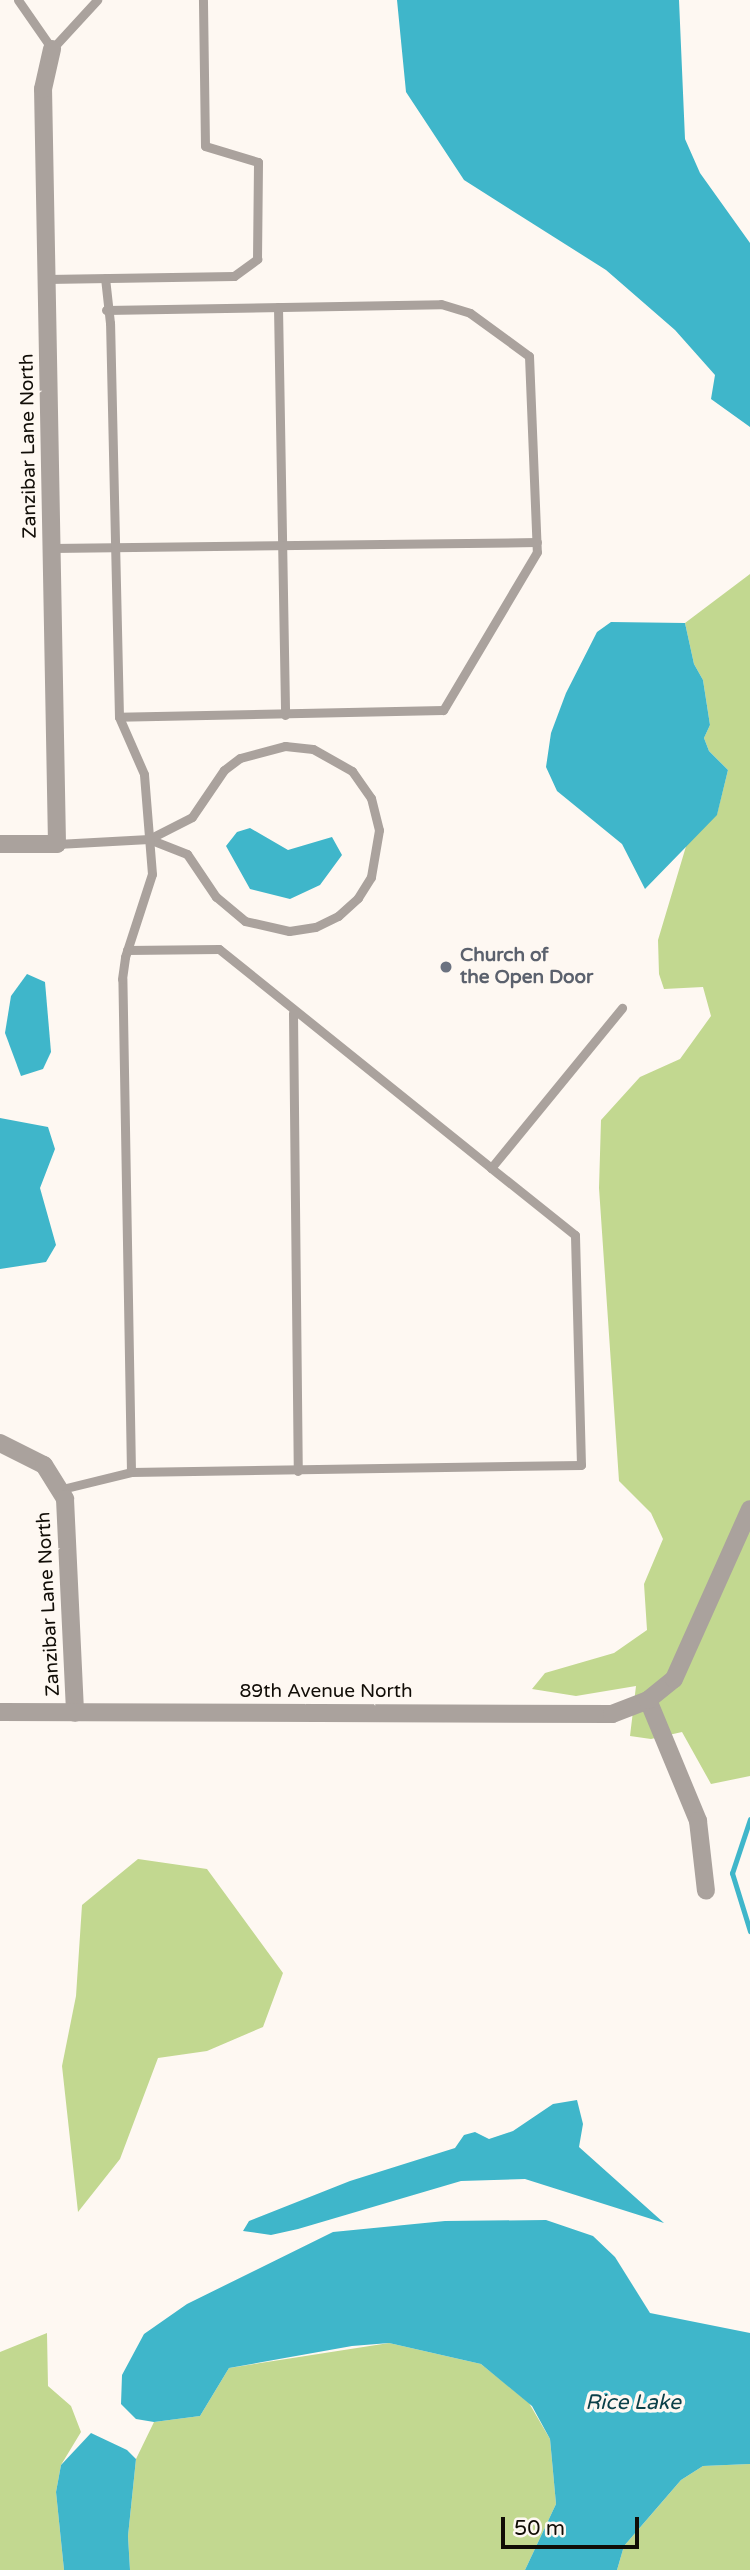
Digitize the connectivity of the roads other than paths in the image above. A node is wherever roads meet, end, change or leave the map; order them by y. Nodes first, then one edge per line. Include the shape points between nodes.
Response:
1 (18, 0) edge
2 (97, 0) edge
3 (203, 0) edge
4 (52, 49) junction
5 (105, 278) junction
6 (47, 279) junction
7 (278, 307) junction
8 (106, 310) junction
9 (537, 542) junction
10 (282, 544) junction
11 (115, 547) junction
12 (52, 548) junction
13 (285, 715) junction
14 (119, 717) junction
15 (149, 839) junction
16 (0, 844) edge
17 (57, 844) junction
18 (127, 950) junction
19 (622, 1008) dead end
20 (293, 1013) junction
21 (491, 1168) junction
22 (0, 1443) edge
23 (298, 1471) junction
24 (131, 1472) junction
25 (62, 1489) junction
26 (750, 1509) edge
27 (648, 1700) junction
28 (0, 1712) edge
29 (75, 1713) junction
30 (706, 1891) dead end

1 - 4 lane
2 - 4 lane
3 - 5 lane via 205,146 258,162 260,252 252,266 234,276
4 - 6 street, Zanzibar Lane North via 43,89
5 - 6 lane
5 - 8 lane
6 - 12 street, Zanzibar Lane North
7 - 8 lane
7 - 9 lane via 441,304 470,313 529,356
7 - 10 lane
8 - 11 lane
9 - 10 lane
9 - 13 lane via 537,552 443,710
10 - 11 lane
10 - 13 lane
11 - 12 lane
11 - 14 lane
12 - 17 street, Zanzibar Lane North
13 - 14 lane
14 - 15 lane via 144,774
15 - 15 lane via 187,854 216,897 245,921 289,931 327,922 358,898 371,877 379,830 371,798 352,771 313,749 285,746 240,758 224,770 192,817
15 - 17 lane
15 - 18 lane via 152,874
16 - 17 street
18 - 20 lane via 219,949
18 - 24 lane via 122,979
19 - 21 lane
20 - 21 lane
20 - 23 lane
21 - 23 lane via 575,1235 581,1465
22 - 25 street, Zanzibar Lane North via 44,1465
23 - 24 lane
24 - 25 lane
25 - 29 street, Zanzibar Lane North via 69,1519
26 - 27 street, 89th Avenue North via 685,1662 674,1679
27 - 29 street, 89th Avenue North via 612,1714 578,1717
27 - 30 street via 698,1821
28 - 29 street, 89th Avenue North

